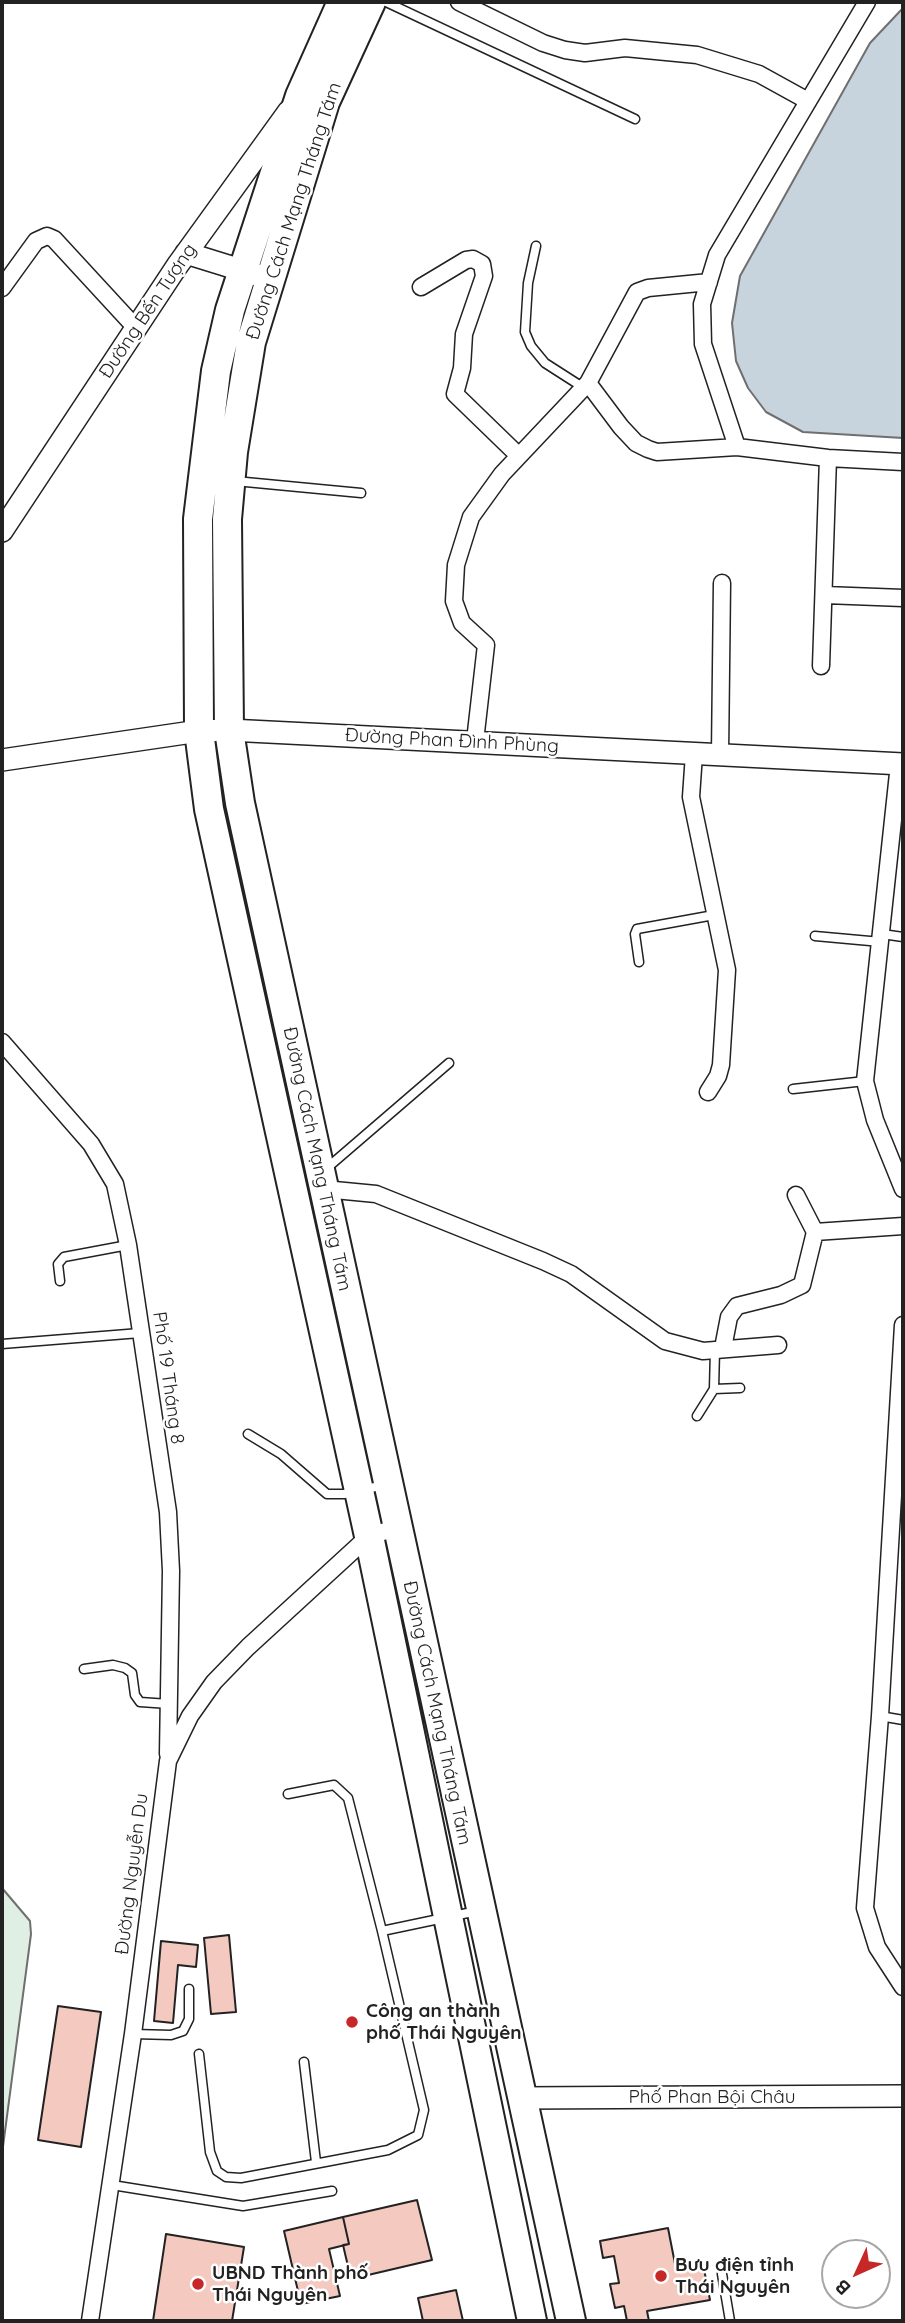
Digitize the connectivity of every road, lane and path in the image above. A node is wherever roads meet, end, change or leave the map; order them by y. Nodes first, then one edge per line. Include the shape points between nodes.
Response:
1 (342, 2) edge
2 (371, 2) edge
3 (386, 2) edge
4 (459, 2) edge
5 (867, 2) edge
6 (300, 96) junction
7 (808, 101) junction
8 (635, 119) dead end
9 (536, 246) dead end
10 (186, 253) junction
11 (256, 275) junction
12 (709, 282) junction
13 (421, 286) dead end
14 (2, 288) edge
15 (136, 328) junction
16 (586, 386) junction
17 (737, 447) junction
18 (519, 456) junction
19 (828, 458) junction
20 (903, 462) edge
21 (230, 480) junction
22 (361, 493) dead end
23 (2, 531) edge
24 (722, 583) dead end
25 (825, 595) junction
26 (903, 598) edge
27 (821, 666) dead end
28 (229, 730) junction
29 (199, 731) junction
30 (475, 741) junction
31 (694, 754) junction
32 (720, 755) junction
33 (2, 760) edge
34 (901, 764) edge
35 (714, 915) junction
36 (815, 936) dead end
37 (903, 937) edge
38 (882, 938) junction
39 (639, 962) dead end
40 (4, 1050) edge
41 (449, 1063) dead end
42 (865, 1081) junction
43 (793, 1089) dead end
44 (708, 1091) dead end
45 (322, 1181) junction
46 (903, 1189) edge
47 (796, 1195) dead end
48 (903, 1226) edge
49 (816, 1232) junction
50 (128, 1245) junction
51 (60, 1281) dead end
52 (903, 1325) edge
53 (140, 1333) junction
54 (2, 1344) edge
55 (778, 1345) dead end
56 (719, 1349) junction
57 (901, 1374) edge
58 (740, 1388) dead end
59 (714, 1390) junction
60 (697, 1416) dead end
61 (248, 1434) dead end
62 (388, 1484) junction
63 (357, 1491) junction
64 (898, 1515) edge
65 (396, 1528) junction
66 (369, 1536) junction
67 (84, 1669) dead end
68 (169, 1704) junction
69 (880, 1716) junction
70 (903, 1720) edge
71 (168, 1761) junction
72 (288, 1794) dead end
73 (480, 1911) junction
74 (450, 1918) junction
75 (382, 1931) junction
76 (903, 1987) edge
77 (189, 1989) dead end
78 (133, 2034) junction
79 (199, 2054) dead end
80 (304, 2062) dead end
81 (903, 2096) edge
82 (521, 2098) junction
83 (316, 2162) junction
84 (112, 2185) junction
85 (331, 2191) dead end
86 (722, 2274) dead end
87 (90, 2321) edge
88 (532, 2321) edge
89 (571, 2321) edge
90 (730, 2321) edge

1 - 6 highway, Đường Cách Mạng Tháng Tám
2 - 11 highway, Đường Cách Mạng Tháng Tám via 325,102
3 - 8 lane
4 - 7 street via 565,50 625,48 697,55 759,74
5 - 7 street
6 - 10 street, Đường Bến Tượng
6 - 11 highway, Đường Cách Mạng Tháng Tám
7 - 12 street via 717,256
9 - 16 lane via 525,332 545,363
10 - 11 street
10 - 15 street, Đường Bến Tượng
11 - 21 highway, Đường Cách Mạng Tháng Tám
11 - 29 highway, Đường Cách Mạng Tháng Tám via 216,372 198,519
12 - 16 street via 637,292
12 - 17 street via 702,304 704,344
13 - 18 street via 466,260 482,264 484,276 464,334 455,394
14 - 15 street via 36,241 47,236
15 - 23 street, Đường Bến Tượng
16 - 17 street via 636,443 648,449
16 - 18 street
17 - 19 street
18 - 30 street via 471,517 456,565 458,615 486,645
19 - 20 street
19 - 25 street
21 - 22 lane
21 - 28 highway, Đường Cách Mạng Tháng Tám via 226,519
24 - 32 street
25 - 26 street
25 - 27 street
28 - 29 street, Đường Phan Đình Phùng
28 - 30 street, Đường Phan Đình Phùng
28 - 45 highway, Đường Cách Mạng Tháng Tám via 240,803
29 - 33 street, Đường Phan Đình Phùng
29 - 63 highway, Đường Cách Mạng Tháng Tám via 209,809
30 - 31 street, Đường Phan Đình Phùng
31 - 32 street, Đường Phan Đình Phùng
31 - 35 street via 691,797
32 - 34 street, Đường Phan Đình Phùng
34 - 38 street
35 - 39 lane via 638,929
35 - 44 street via 727,970 720,1065
36 - 38 lane
37 - 38 lane
38 - 42 street
40 - 50 street, Phố 19 Tháng 8 via 91,1144 115,1184
41 - 45 lane
42 - 43 lane
42 - 46 street via 875,1120
45 - 56 street via 376,1194 571,1274 665,1340 692,1350
45 - 62 highway, Đường Cách Mạng Tháng Tám
47 - 49 street
48 - 49 street
49 - 56 street via 802,1285 737,1306
50 - 51 lane via 64,1257 58,1264
50 - 53 street, Phố 19 Tháng 8
52 - 57 street
53 - 54 lane
53 - 68 street, Phố 19 Tháng 8 via 168,1512
55 - 56 street
56 - 59 lane
57 - 64 street
58 - 59 lane
59 - 60 lane
61 - 63 lane via 281,1454 327,1494
62 - 63 lane
62 - 65 highway, Đường Cách Mạng Tháng Tám
63 - 66 highway, Đường Cách Mạng Tháng Tám
64 - 69 street
65 - 66 street, Đường Nguyễn Du
65 - 73 highway, Đường Cách Mạng Tháng Tám
66 - 71 street, Đường Nguyễn Du via 214,1682 190,1716
66 - 74 highway, Đường Cách Mạng Tháng Tám
67 - 68 lane via 125,1668 132,1673 140,1702
68 - 71 street, Phố 19 Tháng 8
69 - 70 lane
69 - 76 street via 864,1908 877,1947
71 - 78 street, Đường Nguyễn Du
72 - 75 lane via 334,1785 348,1798
73 - 74 lane
73 - 82 highway, Đường Cách Mạng Tháng Tám
74 - 75 lane
74 - 88 highway, Đường Cách Mạng Tháng Tám
75 - 83 lane via 423,2122 418,2136 388,2150
77 - 78 lane via 189,2019 183,2031
78 - 84 street, Đường Nguyễn Du
79 - 83 lane via 203,2114 217,2171 241,2178
80 - 83 lane
81 - 82 street, Phố Phan Bội Châu
82 - 89 highway, Đường Cách Mạng Tháng Tám
84 - 85 lane via 243,2206
84 - 87 street, Đường Nguyễn Du
86 - 90 lane

